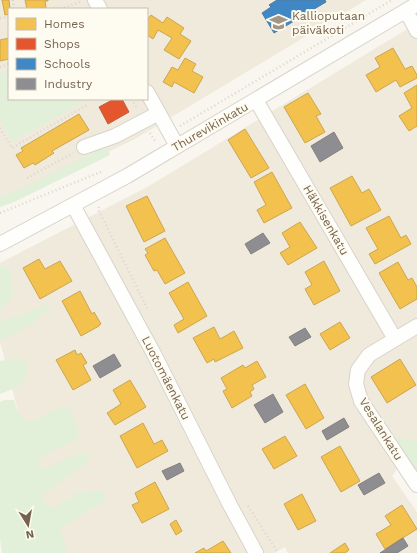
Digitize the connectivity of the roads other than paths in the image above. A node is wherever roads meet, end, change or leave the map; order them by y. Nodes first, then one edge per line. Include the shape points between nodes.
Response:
1 (411, 8) edge
2 (417, 31) edge
3 (148, 94) edge
4 (256, 100) junction
5 (159, 113) junction
6 (177, 146) junction
7 (84, 147) road end
8 (73, 205) junction
9 (0, 244) edge
10 (417, 326) edge
11 (395, 339) junction
12 (417, 485) edge
13 (256, 553) edge

1 - 2 street
1 - 4 street, Thurevikinkatu
3 - 5 street
4 - 6 street, Thurevikinkatu
4 - 11 street, Häkkisenkatu
5 - 6 street
5 - 7 street via 115,136
6 - 8 street, Thurevikinkatu
8 - 9 street, Thurevikinkatu
8 - 13 street, Luotomäenkatu via 154,354
10 - 11 street
11 - 12 street, Vesalankatu via 369,355 358,370 356,384 361,401

